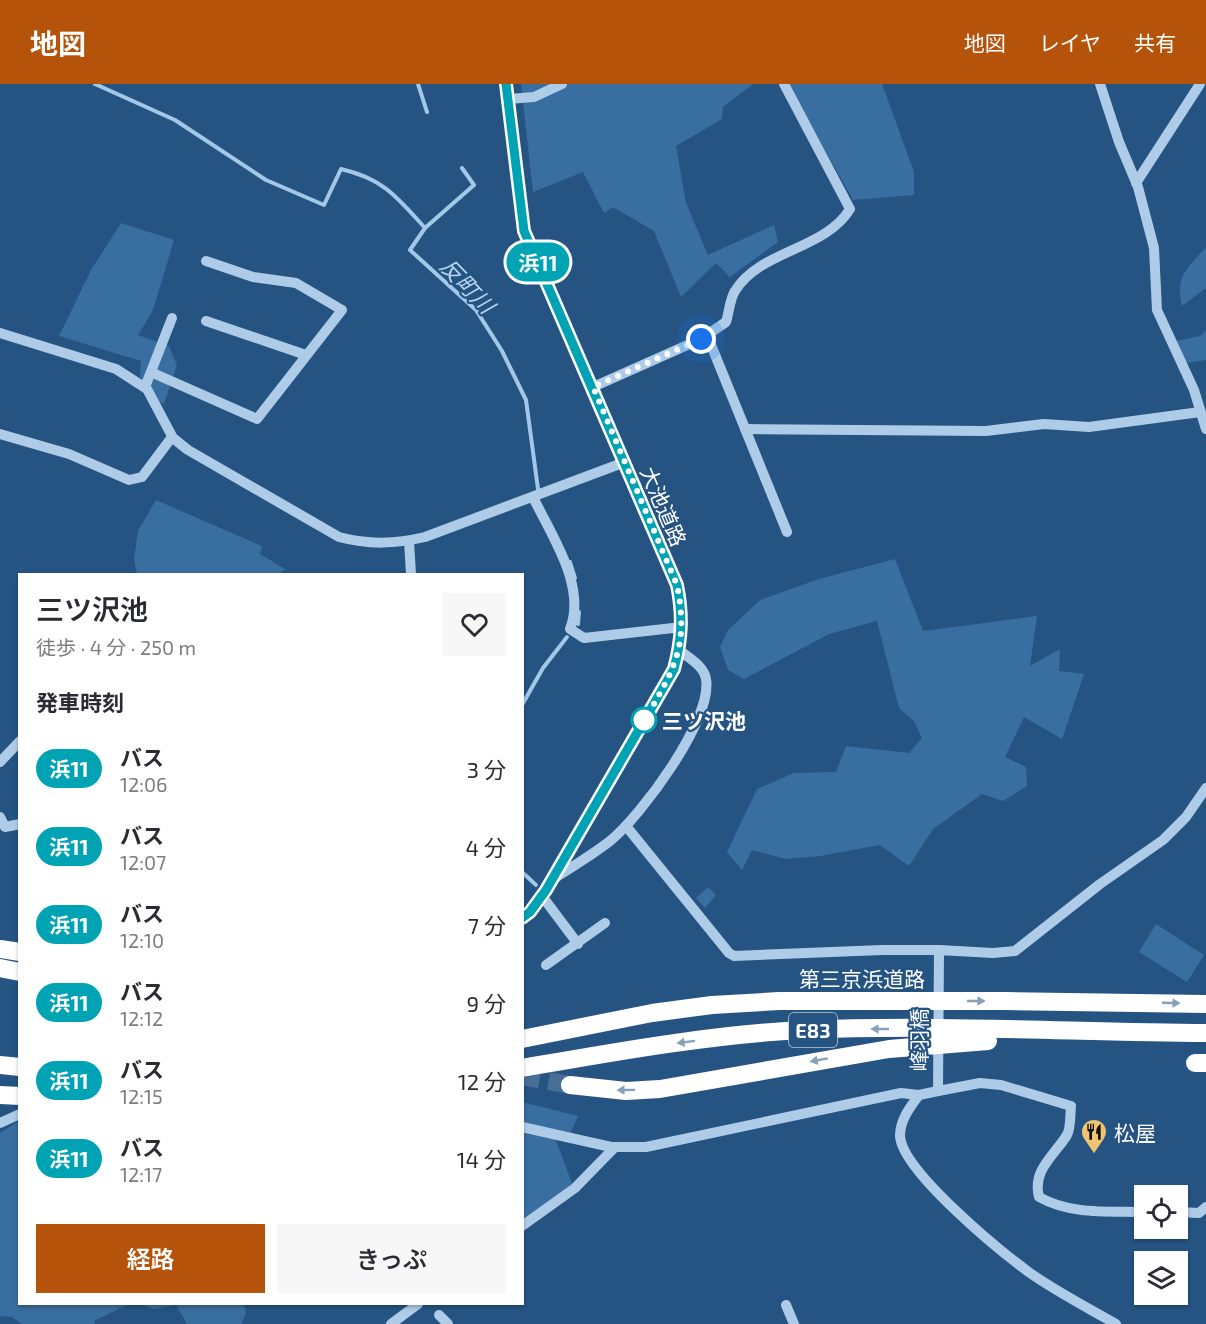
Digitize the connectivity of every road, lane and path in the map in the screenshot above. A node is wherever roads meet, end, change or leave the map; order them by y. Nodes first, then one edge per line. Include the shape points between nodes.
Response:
1 (506, 84) edge
2 (562, 84) edge
3 (784, 84) edge
4 (1100, 84) edge
5 (1200, 84) edge
6 (507, 99) junction
7 (1136, 183) junction
8 (206, 261) dead end
9 (172, 318) dead end
10 (206, 321) dead end
11 (0, 333) edge
12 (707, 336) junction
13 (306, 356) junction
14 (153, 373) junction
15 (145, 387) junction
16 (593, 387) junction
17 (1200, 412) junction
18 (745, 429) junction
19 (1206, 429) edge
20 (0, 434) edge
21 (172, 437) junction
22 (625, 462) junction
23 (533, 497) junction
24 (787, 532) dead end
25 (410, 540) junction
26 (411, 573) edge
27 (682, 627) junction
28 (679, 650) junction
29 (18, 743) edge
30 (0, 762) edge
31 (1206, 788) edge
32 (0, 817) edge
33 (18, 824) edge
34 (626, 825) junction
35 (553, 879) junction
36 (542, 896) junction
37 (524, 916) edge
38 (605, 923) dead end
39 (578, 944) junction
40 (0, 949) edge
41 (18, 952) edge
42 (938, 954) junction
43 (0, 959) edge
44 (546, 965) dead end
45 (0, 968) edge
46 (18, 970) edge
47 (18, 972) edge
48 (779, 1001) junction
49 (1206, 1004) edge
50 (524, 1026) edge
51 (1107, 1032) junction
52 (1206, 1033) edge
53 (524, 1039) edge
54 (0, 1065) edge
55 (524, 1068) edge
56 (18, 1069) edge
57 (18, 1069) edge
58 (0, 1071) edge
59 (570, 1085) tunnel mouth
60 (938, 1088) junction
61 (0, 1095) edge
62 (919, 1095) junction
63 (18, 1096) edge
64 (18, 1115) edge
65 (0, 1123) edge
66 (524, 1127) edge
67 (615, 1147) junction
68 (1206, 1207) edge
69 (1134, 1212) edge
70 (1188, 1212) edge
71 (524, 1225) edge
72 (417, 1305) edge
73 (786, 1305) dead end
74 (439, 1315) dead end
75 (391, 1324) edge
76 (448, 1324) edge
77 (794, 1324) edge
78 (1116, 1324) edge

1 - 6 street, 大池道路
2 - 6 street via 534,97
3 - 12 street via 850,209 844,220 759,267 734,291 726,322
4 - 7 street
5 - 7 street
6 - 16 street, 大池道路 via 524,231
7 - 17 street via 1154,248 1157,310
8 - 13 street via 253,277 296,283 342,310
9 - 14 street
10 - 13 street
11 - 15 street via 116,369
12 - 16 street
12 - 18 street
13 - 14 street via 257,419
14 - 15 street
15 - 21 street
16 - 22 street, 大池道路
17 - 18 street via 1089,427 1044,424 986,431
17 - 19 street
18 - 24 street
20 - 21 street via 69,454 129,480 142,477
21 - 25 street via 339,537 360,543 396,544
22 - 23 street
22 - 27 street, 大池道路 via 677,585
23 - 25 street
23 - 27 street via 570,575 575,616 570,629 584,638
25 - 26 street
27 - 28 street, 大池道路
28 - 34 street via 702,669 707,695 683,749
28 - 35 street, 大池道路 via 674,669
29 - 30 street
31 - 42 street via 1186,817 1163,840 1015,951
32 - 33 street via 5,827
34 - 35 street via 611,840
34 - 42 street via 734,956 882,950
35 - 36 street, 大池道路
36 - 37 street, 大池道路
36 - 39 street
38 - 39 street
39 - 44 street
40 - 41 highway
42 - 60 street, 峰羽橋
43 - 46 street
45 - 47 highway
48 -> 49 highway, 第三京浜道路 / E83
48 - 50 highway, E83 via 711,1000
48 - 53 highway, 第三京浜道路 / E83 via 652,1013
51 - 52 highway, E83
51 -> 55 highway, E83 via 800,1030 639,1048
51 -> 59 highway, E83 via 889,1049 660,1089 626,1091
54 - 56 highway
57 - 58 highway
60 - 62 street
60 - 69 street via 1001,1085 1071,1107 1068,1133 1039,1172 1039,1197 1054,1206 1076,1211
61 - 63 highway
62 - 67 street via 901,1093 646,1147
62 - 78 street via 905,1114 900,1135 915,1169 1028,1271
64 - 65 street
66 - 67 street
67 - 71 street via 575,1188
68 - 70 street via 1199,1213
72 - 75 street
73 - 77 street
74 - 76 street

